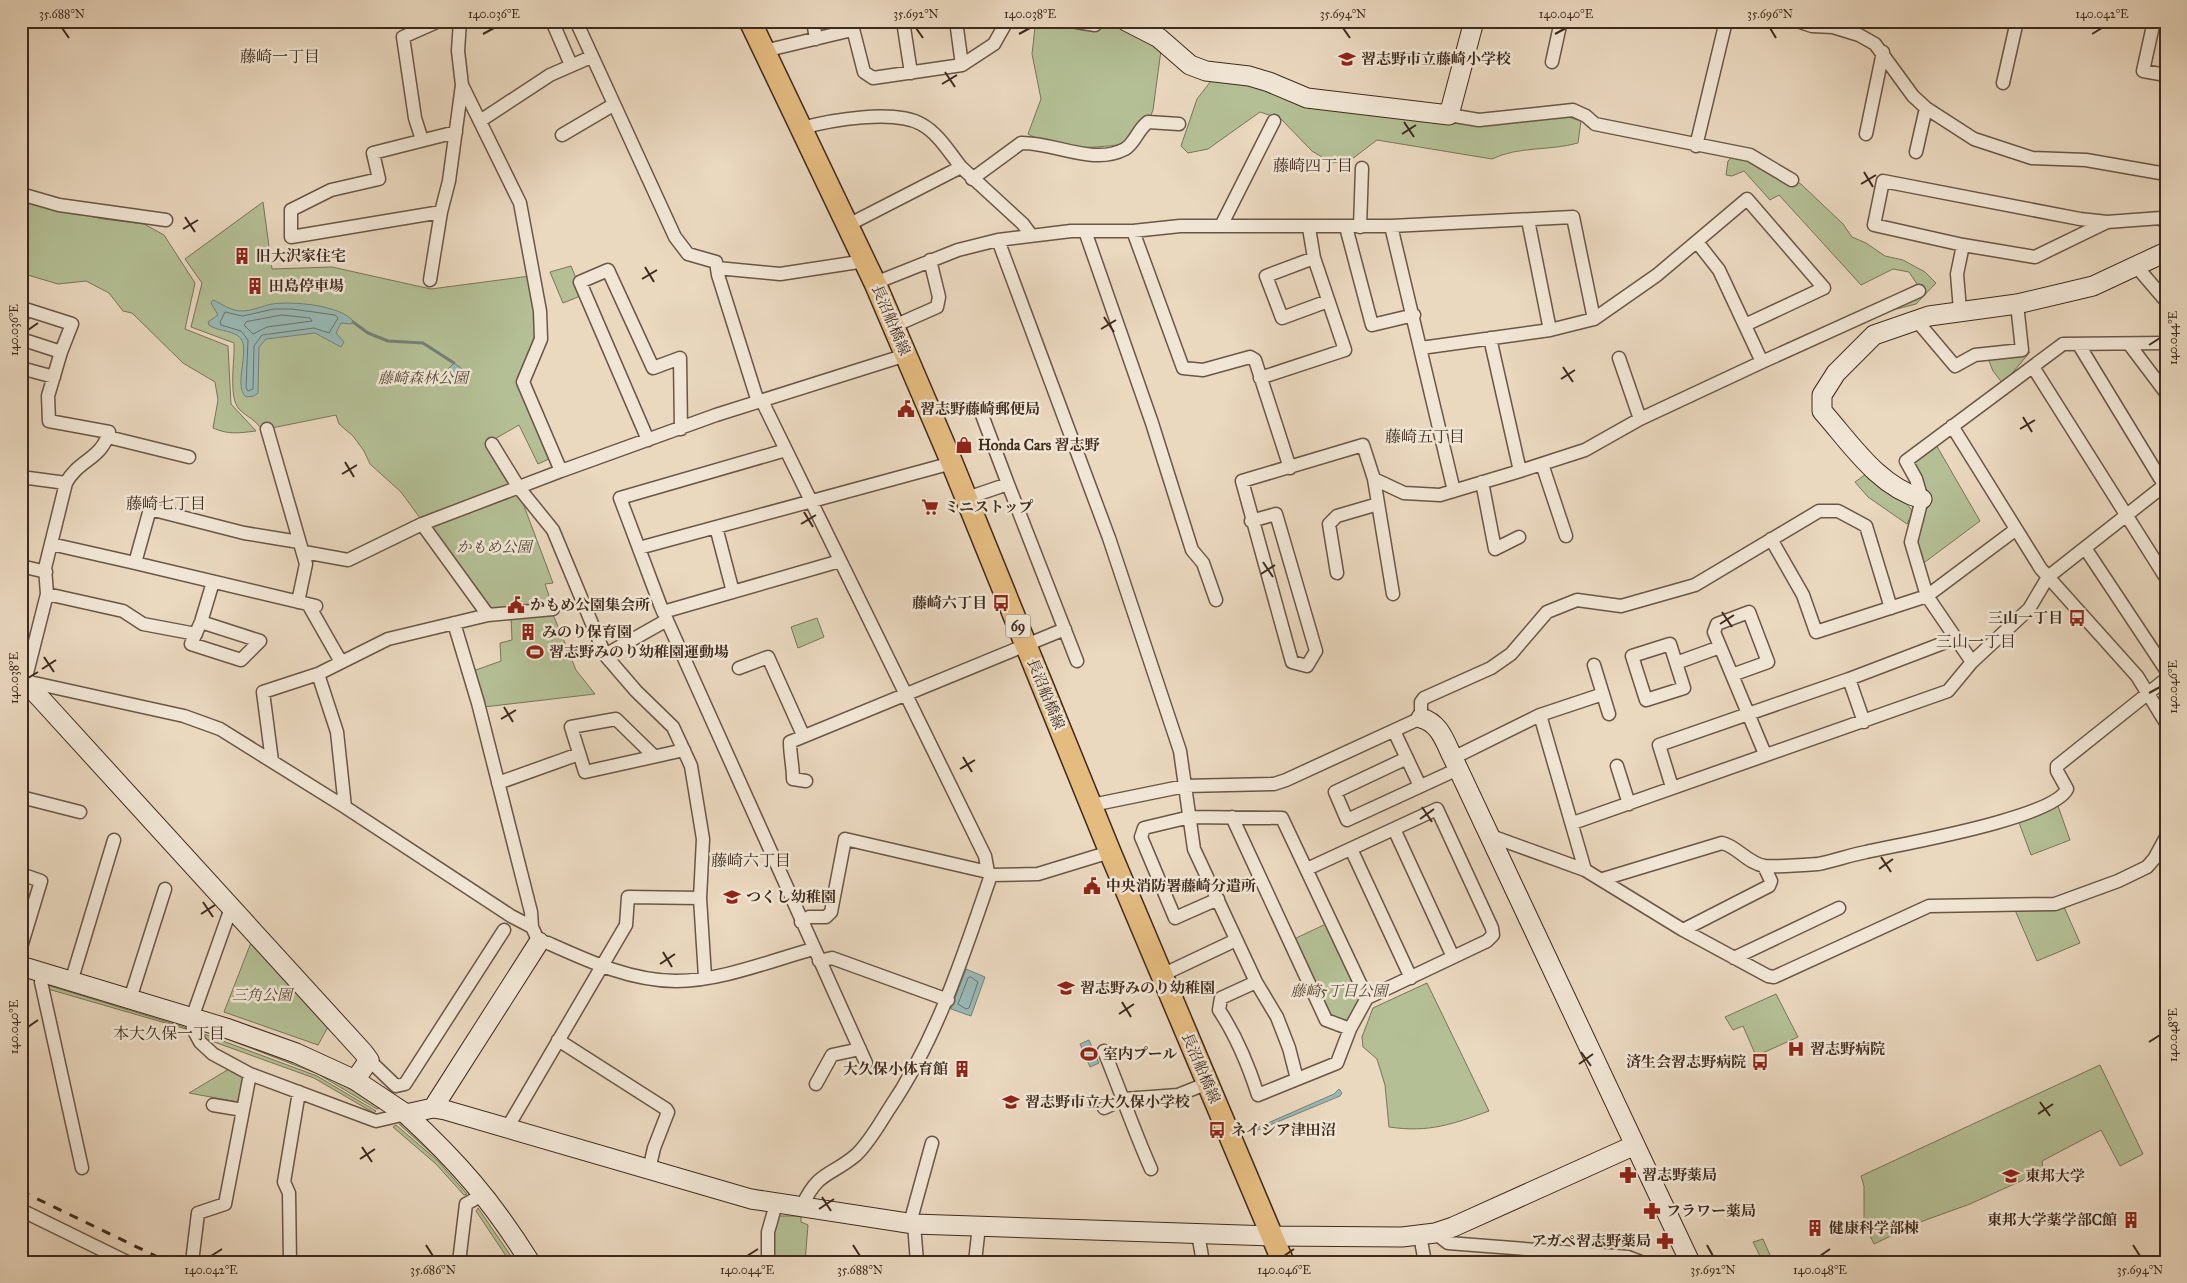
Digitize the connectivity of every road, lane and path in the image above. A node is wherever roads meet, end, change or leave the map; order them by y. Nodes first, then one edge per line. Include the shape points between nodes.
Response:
1 (439, 21) edge
2 (460, 21) edge
3 (552, 21) edge
4 (576, 21) edge
5 (750, 21) edge
6 (813, 21) edge
7 (903, 21) edge
8 (956, 21) edge
9 (1007, 21) edge
10 (1071, 21) edge
11 (1099, 21) edge
12 (1126, 21) edge
13 (1474, 21) edge
14 (1561, 21) edge
15 (1726, 21) edge
16 (1797, 21) edge
17 (2016, 21) edge
18 (2154, 21) edge
19 (852, 25) edge
20 (816, 39) junction
21 (764, 51) junction
22 (1883, 52) junction
23 (591, 57) junction
24 (1552, 62) dead end
25 (571, 65) junction
26 (962, 65) junction
27 (911, 73) junction
28 (2166, 75) edge
29 (2003, 83) dead end
30 (462, 86) junction
31 (613, 104) junction
32 (1926, 108) junction
33 (1449, 115) junction
34 (480, 121) junction
35 (1274, 121) dead end
36 (1179, 124) dead end
37 (802, 128) junction
38 (456, 132) junction
39 (562, 134) dead end
40 (1866, 134) dead end
41 (422, 140) junction
42 (1696, 146) junction
43 (1916, 152) dead end
44 (961, 167) junction
45 (1362, 168) dead end
46 (2166, 174) edge
47 (972, 179) junction
48 (1792, 180) dead end
49 (21, 194) edge
50 (441, 212) junction
51 (166, 220) dead end
52 (1528, 220) junction
53 (2107, 222) junction
54 (2166, 224) edge
55 (848, 225) junction
56 (1221, 226) junction
57 (1360, 226) junction
58 (1391, 226) junction
59 (1346, 227) junction
60 (1309, 228) junction
61 (1085, 231) junction
62 (1134, 231) junction
63 (1030, 235) junction
64 (998, 240) junction
65 (1697, 242) junction
66 (1963, 245) junction
67 (2166, 252) edge
68 (1314, 258) junction
69 (930, 260) junction
70 (865, 261) junction
71 (2136, 266) junction
72 (717, 268) junction
73 (430, 280) dead end
74 (875, 283) junction
75 (1919, 291) dead end
76 (1328, 301) junction
77 (2166, 301) edge
78 (2018, 304) junction
79 (1960, 310) junction
80 (22, 312) edge
81 (1414, 315) junction
82 (1594, 319) junction
83 (1917, 321) junction
84 (1745, 325) junction
85 (894, 326) junction
86 (1550, 330) junction
87 (1490, 338) junction
88 (21, 339) edge
89 (2166, 343) edge
90 (2129, 344) junction
91 (2079, 345) junction
92 (1421, 348) junction
93 (61, 352) junction
94 (906, 355) junction
95 (1618, 358) dead end
96 (1762, 362) junction
97 (2032, 367) junction
98 (21, 368) edge
99 (54, 376) junction
100 (1260, 378) junction
101 (2166, 393) edge
102 (760, 401) junction
103 (982, 415) dead end
104 (1640, 419) junction
105 (1952, 426) junction
106 (267, 429) dead end
107 (681, 429) junction
108 (108, 437) junction
109 (648, 440) junction
110 (492, 444) dead end
111 (786, 450) junction
112 (189, 457) dead end
113 (952, 462) junction
114 (1542, 464) junction
115 (1290, 468) junction
116 (561, 471) junction
117 (1520, 472) junction
118 (21, 477) edge
119 (1374, 479) junction
120 (1482, 482) junction
121 (66, 483) junction
122 (1008, 484) junction
123 (2165, 486) edge
124 (519, 488) junction
125 (1454, 491) junction
126 (967, 498) junction
127 (1922, 499) junction
128 (810, 502) junction
129 (1378, 504) junction
130 (2126, 516) junction
131 (1252, 521) junction
132 (422, 524) junction
133 (716, 527) junction
134 (2015, 530) junction
135 (1519, 536) dead end
136 (1566, 536) dead end
137 (1771, 539) junction
138 (51, 544) junction
139 (301, 547) junction
140 (639, 548) junction
141 (2085, 548) junction
142 (840, 561) junction
143 (134, 563) junction
144 (21, 566) edge
145 (46, 572) junction
146 (1337, 573) dead end
147 (2048, 577) junction
148 (2166, 578) edge
149 (213, 582) junction
150 (733, 592) junction
151 (47, 594) junction
152 (1393, 594) dead end
153 (1927, 596) junction
154 (1216, 600) dead end
155 (307, 604) junction
156 (1891, 608) junction
157 (553, 609) dead end
158 (488, 616) junction
159 (665, 616) junction
160 (454, 623) junction
161 (1064, 629) junction
162 (1954, 640) junction
163 (1026, 646) junction
164 (1720, 647) junction
165 (605, 655) junction
166 (1077, 661) dead end
167 (341, 662) junction
168 (1972, 662) junction
169 (1676, 663) junction
170 (1594, 665) dead end
171 (739, 668) dead end
172 (2166, 670) edge
173 (318, 674) junction
174 (1732, 675) junction
175 (23, 679) edge
176 (2166, 679) edge
177 (1849, 680) junction
178 (2148, 693) junction
179 (1603, 694) junction
180 (906, 695) junction
181 (1609, 714) dead end
182 (1749, 714) junction
183 (1540, 715) junction
184 (1421, 718) junction
185 (1864, 722) junction
186 (2166, 723) edge
187 (1394, 731) junction
188 (803, 735) junction
189 (684, 750) junction
190 (579, 754) junction
191 (1765, 754) junction
192 (654, 756) junction
193 (1407, 758) junction
194 (272, 761) junction
195 (1456, 763) junction
196 (1617, 766) dead end
197 (806, 781) dead end
198 (498, 783) junction
199 (1185, 786) junction
200 (1420, 786) junction
201 (1672, 787) junction
202 (21, 797) edge
203 (1629, 804) junction
204 (1092, 805) junction
205 (345, 807) junction
206 (80, 812) dead end
207 (1190, 817) junction
208 (1232, 817) junction
209 (1573, 824) junction
210 (1394, 829) junction
211 (1491, 836) junction
212 (114, 840) dead end
213 (2164, 846) edge
214 (1351, 849) junction
215 (1110, 852) junction
216 (1764, 866) junction
217 (1307, 869) junction
218 (1585, 870) junction
219 (21, 874) edge
220 (989, 874) junction
221 (1603, 880) junction
222 (165, 889) dead end
223 (700, 898) junction
224 (1218, 900) junction
225 (230, 908) junction
226 (1839, 908) dead end
227 (801, 922) junction
228 (504, 930) dead end
229 (1683, 930) junction
230 (536, 934) junction
231 (1236, 940) junction
232 (21, 947) edge
233 (813, 949) junction
234 (1453, 957) junction
235 (1734, 958) junction
236 (819, 961) junction
237 (21, 966) edge
238 (601, 967) junction
239 (44, 973) junction
240 (1162, 975) junction
241 (705, 977) junction
242 (1411, 978) junction
243 (71, 982) junction
244 (1256, 982) junction
245 (1367, 998) junction
246 (130, 999) junction
247 (948, 1000) junction
248 (192, 1018) junction
249 (1350, 1029) junction
250 (558, 1040) junction
251 (860, 1049) junction
252 (1104, 1051) dead end
253 (369, 1060) junction
254 (866, 1063) dead end
255 (250, 1074) junction
256 (1297, 1079) junction
257 (355, 1080) junction
258 (1208, 1083) junction
259 (816, 1084) dead end
260 (300, 1092) junction
261 (1124, 1099) junction
262 (214, 1105) dead end
263 (433, 1108) junction
264 (1104, 1108) dead end
265 (243, 1110) junction
266 (406, 1114) junction
267 (506, 1130) junction
268 (932, 1143) dead end
269 (1635, 1145) junction
270 (82, 1168) dead end
271 (649, 1170) junction
272 (1151, 1170) dead end
273 (484, 1194) junction
274 (776, 1204) junction
275 (802, 1206) junction
276 (21, 1210) edge
277 (912, 1224) junction
278 (979, 1226) junction
279 (1198, 1234) junction
280 (1428, 1235) junction
281 (1273, 1236) junction
282 (127, 1262) edge
283 (192, 1262) edge
284 (290, 1262) edge
285 (460, 1262) edge
286 (530, 1262) edge
287 (768, 1262) edge
288 (917, 1262) edge
289 (975, 1262) edge
290 (1203, 1262) edge
291 (1283, 1262) edge
292 (1425, 1262) edge
293 (1641, 1262) edge
294 (1690, 1262) edge

1 - 41 street via 404,37 415,118
2 - 30 street via 458,51
3 - 25 street
4 - 23 street
5 - 21 main road, 長沼船橋線 / 69
6 - 20 street
7 - 27 street
8 - 26 street
9 - 26 street via 994,44
10 - 11 street via 1095,25
12 - 33 street via 1159,38 1190,65 1206,71 1256,78 1307,98
13 - 33 street
14 - 24 street
15 - 42 street
16 - 22 street via 1859,35
17 - 29 street
18 - 28 street via 2143,71
19 - 20 street
19 - 27 street via 864,72 873,78
20 - 21 street
21 - 37 main road, 長沼船橋線 / 69
22 - 32 street via 1913,96
22 - 40 street
23 - 25 street
23 - 31 street
25 - 34 street
26 - 27 street
30 - 34 street
30 - 38 street
31 - 39 street
31 - 72 street via 675,237 688,254 716,262
32 - 43 street
32 - 46 street via 1974,139 2032,158 2086,160
33 - 42 street via 1479,120 1573,110 1595,124
34 - 116 street via 520,203 540,311 540,339 523,382
35 - 56 street
36 - 47 street via 1148,122 1129,146 1116,152 1072,153 1031,143 1021,144
37 - 44 street via 855,118 905,119 921,123 936,135
37 - 55 main road, 長沼船橋線 / 69
38 - 41 street
38 - 50 street
41 - 50 street via 373,153 379,179 331,190 291,210 291,237
42 - 48 street via 1750,155
44 - 47 street
44 - 55 street
45 - 57 street
47 - 63 street via 1023,224
49 - 51 street via 59,205
50 - 73 street
52 - 58 street
52 - 82 street via 1573,218
52 - 86 street
53 - 54 street via 2161,218
53 - 66 street via 2035,257
53 - 66 street via 2080,220 1883,181 1874,225
55 - 70 main road, 長沼船橋線 / 69
56 - 60 street
56 - 62 street
57 - 58 street
57 - 59 street
58 - 81 street
59 - 60 street
59 - 81 street via 1372,326
60 - 68 street
61 - 62 street
61 - 63 street
61 - 154 street via 1192,550 1203,563
62 - 100 street via 1183,368 1203,370 1250,357 1255,360
63 - 64 street
64 - 69 street
64 - 199 street via 1109,538 1180,750
65 - 82 street
65 - 84 street via 1719,270
65 - 84 street via 1747,199 1824,288
66 - 79 street via 1957,274
67 - 71 street
68 - 76 street
68 - 76 street via 1266,276 1282,318
69 - 74 street
69 - 85 street via 939,297 937,307
70 - 72 street via 780,274
70 - 74 main road, 長沼船橋線 / 69
71 - 77 street
71 - 78 street via 2093,286
72 - 102 street
74 - 85 main road, 長沼船橋線 / 69
75 - 96 street
76 - 100 street via 1345,350
78 - 79 street
78 - 83 street via 2022,350 1976,355 1955,366
79 - 83 street
80 - 93 street via 72,324
81 - 92 street
82 - 86 street
83 - 127 street via 1874,335 1836,372 1822,395 1822,412 1882,479 1905,494
84 - 96 street
85 - 94 main road, 長沼船橋線 / 69
86 - 87 street
87 - 92 street
87 - 117 street
88 - 93 street
89 - 90 street
90 - 91 street
90 - 101 street
91 - 97 street via 2063,344
91 - 123 street
92 - 125 street
93 - 99 street
94 - 102 street
94 - 113 main road, 長沼船橋線 / 69
95 - 104 street
96 - 104 street
97 - 105 street
97 - 130 street
98 - 99 street
99 - 108 street via 48,396 49,420 110,432
100 - 115 street
102 - 107 street
102 - 111 street
103 - 122 street
104 - 114 street via 1584,450
105 - 127 street via 1906,461
105 - 134 street
106 - 139 street
107 - 109 street
107 - 109 street via 680,358 653,368 608,270 580,282
108 - 112 street
108 - 121 street via 101,450 72,472
109 - 116 street
110 - 124 street
111 - 128 street
111 - 140 street via 620,498
113 - 126 main road, 長沼船橋線 / 69
113 - 128 street
114 - 117 street
114 - 136 street
115 - 119 street via 1363,445
115 - 131 street via 1242,481
116 - 124 street
117 - 120 street
118 - 121 street
119 - 125 street via 1404,493 1440,495
119 - 129 street
120 - 125 street
120 - 135 street via 1495,549
121 - 138 street
122 - 126 street
122 - 161 street
123 - 130 street
124 - 132 street
124 - 165 street via 553,530
126 - 163 main road, 長沼船橋線 / 69
127 - 153 street via 1911,542
128 - 133 street
128 - 142 street
129 - 146 street via 1337,516 1329,524
129 - 152 street
130 - 141 street
130 - 148 street
131 - 131 street via 1292,662 1307,666 1316,651 1276,514
132 - 139 street via 348,560
132 - 158 street
133 - 140 street
133 - 150 street
134 - 147 street
134 - 153 street
137 - 156 street via 1803,595 1816,632
137 - 156 street via 1819,511 1838,511 1866,526
137 - 184 street via 1695,585 1621,606 1577,600 1547,612 1511,654 1491,668 1424,698
138 - 143 street
138 - 145 street
139 - 143 street via 150,509
139 - 155 street via 306,564
140 - 159 street
141 - 147 street
141 - 172 street
142 - 150 street
142 - 180 street
143 - 149 street
144 - 145 street
145 - 151 street
147 - 168 street via 2029,609
147 - 178 street via 2137,676
149 - 151 street via 198,628 143,624 123,610
149 - 155 street
150 - 159 street
151 - 175 street
153 - 156 street
153 - 162 street
155 - 167 street
157 - 158 street
158 - 160 street
159 - 165 street
159 - 227 street
160 - 167 street via 388,639
160 - 198 street
161 - 163 street
161 - 166 street
162 - 168 street
162 - 177 street
163 - 180 street
163 - 204 main road, 長沼船橋線 / 69
164 - 169 street
164 - 174 street
164 - 174 street via 1714,632 1717,624 1749,612 1768,662
165 - 189 street via 636,692 673,727
167 - 173 street
168 - 185 street via 1948,691
169 - 169 street via 1670,644 1632,656 1646,700 1684,688
170 - 179 street
171 - 188 street via 768,658
173 - 194 street via 263,692
173 - 205 street via 337,732
174 - 182 street
175 - 194 street via 184,716 220,729
175 - 225 street
176 - 178 street
177 - 182 street
177 - 185 street
178 - 186 street
178 - 216 street via 2057,766 2067,789 2044,806 1946,836 1818,864
179 - 181 street
179 - 183 street
180 - 188 street
180 - 220 street via 985,856
182 - 191 street
182 - 201 street via 1660,745
183 - 195 street
183 - 209 street
184 - 187 street
184 - 195 street via 1437,726
185 - 191 street
187 - 193 street
187 - 199 street via 1274,784
188 - 197 street via 790,742 789,760 793,765 793,780
189 - 192 street
189 - 223 street via 691,766 703,839
190 - 192 street via 584,772
190 - 192 street via 571,727 616,719
190 - 198 street
191 - 201 street
193 - 200 street
193 - 200 street via 1334,792 1347,820
194 - 205 street
195 - 200 street
195 - 211 street
196 - 203 street
198 - 230 street
199 - 204 street
199 - 207 street
201 - 203 street
202 - 206 street
203 - 209 street
204 - 215 main road, 長沼船橋線 / 69
205 - 230 street
207 - 208 street
207 - 224 street via 1194,849
207 - 224 street via 1144,828 1141,837 1175,918
208 - 217 street via 1282,818
208 - 249 street via 1326,1020
209 - 218 street
210 - 214 street
210 - 234 street
210 - 234 street via 1437,809 1449,834 1493,935
211 - 218 street
211 - 269 street
212 - 243 street
213 - 235 street via 2147,867 2055,904 1929,906 1774,977
214 - 217 street
214 - 242 street
215 - 220 street via 1038,874
215 - 240 main road, 長沼船橋線 / 69
216 - 221 street via 1722,844
216 - 229 street via 1771,881 1769,886
217 - 245 street
218 - 221 street
219 - 232 street via 41,880
220 - 227 street via 844,839 831,912 826,917 809,917
220 - 247 street
221 - 229 street
222 - 246 street
223 - 238 street via 628,897 626,925
223 - 241 street
224 - 231 street
225 - 248 street
225 - 253 street
226 - 235 street
227 - 233 street
228 - 253 street via 405,1084 396,1086
229 - 235 street
230 - 238 street via 548,943
230 - 263 street
231 - 240 street
231 - 244 street
233 - 236 street
233 - 241 street
234 - 242 street
236 - 247 street via 832,958
236 - 251 street
237 - 239 street
238 - 241 street via 674,981
238 - 250 street
239 - 243 street
239 - 270 street via 41,982
240 - 258 main road, 長沼船橋線 / 69
242 - 245 street
243 - 246 street
244 - 256 street via 1277,1017
244 - 256 street via 1222,998 1219,1010 1236,1034 1258,1095
245 - 249 street
246 - 248 street
247 - 275 street via 920,1058 890,1108 858,1153 818,1180
248 - 255 street via 193,1029 200,1042 212,1054
248 - 257 street via 296,1053
249 - 256 street via 1336,1063
250 - 267 street
250 - 271 street via 668,1112
251 - 254 street
251 - 259 street via 832,1055
252 - 261 street
253 - 257 street
255 - 260 street
255 - 265 street
257 - 266 street
258 - 261 street via 1178,1095
258 - 281 main road, 長沼船橋線 / 69
260 - 266 street via 376,1121
260 - 284 street via 284,1182 289,1192
261 - 264 street
261 - 272 street
262 - 265 street
263 - 266 street
263 - 267 street
265 - 283 street via 225,1204 198,1213
266 - 273 street via 448,1153
267 - 271 street
268 - 277 street
269 - 280 street via 1453,1227
269 - 294 street
271 - 274 street
273 - 285 street via 466,1204
273 - 286 street
274 - 275 street
274 - 287 street via 768,1232
275 - 277 street
276 - 282 street
277 - 278 street
277 - 288 street
278 - 279 street
278 - 289 street
279 - 281 street
279 - 290 street
280 - 281 street
280 - 292 street
280 - 293 street via 1448,1244 1628,1257
281 - 291 main road, 長沼船橋線 / 69

